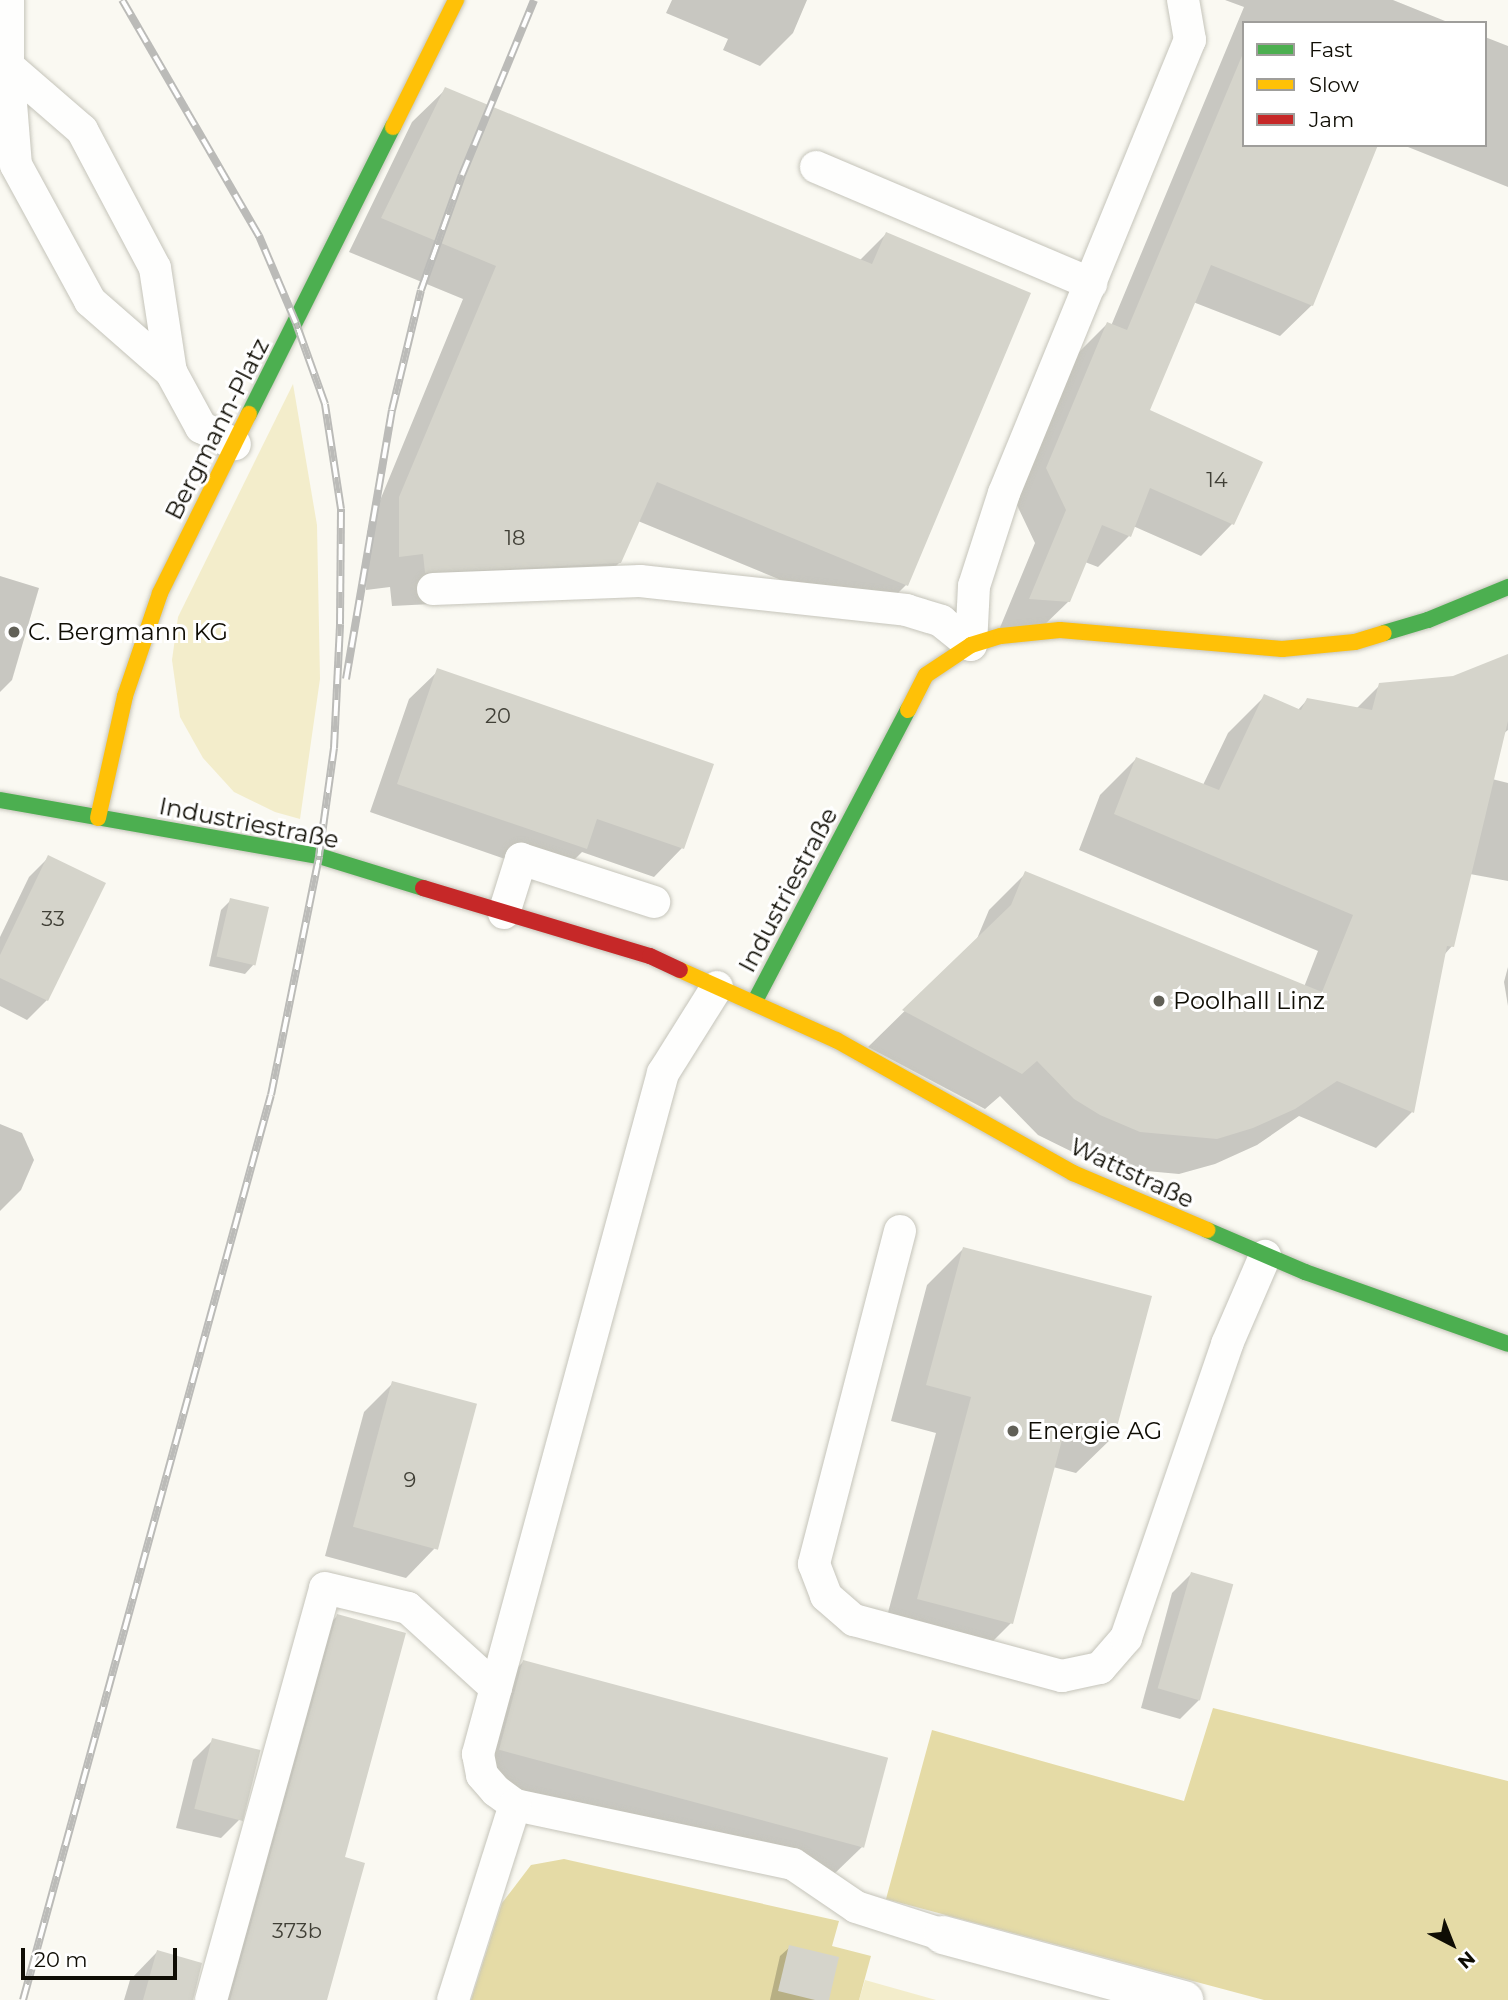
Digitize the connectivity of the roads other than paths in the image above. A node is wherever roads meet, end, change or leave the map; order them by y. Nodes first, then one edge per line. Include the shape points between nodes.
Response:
1 (8, 0) edge
2 (456, 0) edge
3 (1183, 0) edge
4 (4, 68) edge
5 (816, 167) dead end
6 (1091, 284) junction
7 (171, 372) junction
8 (235, 443) junction
9 (1508, 587) edge
10 (433, 589) dead end
11 (971, 645) junction
12 (0, 800) edge
13 (98, 818) junction
14 (654, 902) dead end
15 (504, 913) junction
16 (717, 987) junction
17 (754, 1003) junction
18 (901, 1231) dead end
19 (1265, 1256) junction
20 (1508, 1344) edge
21 (496, 1688) junction
22 (516, 1805) junction
23 (943, 1935) joint
24 (211, 2000) edge
25 (453, 2000) edge
26 (1184, 2000) edge

1 - 4 lane
2 - 8 street, Bergmann-Platz
3 - 6 lane via 1190,40
4 - 7 lane via 16,165 90,302
4 - 7 lane via 82,130 88,140 155,268
5 - 6 lane
6 - 11 lane via 1004,493 974,586
7 - 8 lane via 201,427
8 - 13 street, Bergmann-Platz via 160,593 125,696
9 - 11 street, Industriestraße via 1428,620 1354,642 1282,649 1060,631 1001,636
10 - 11 lane via 640,581 906,610 941,621
11 - 17 street, Industriestraße via 926,676
12 - 13 street, Industriestraße
13 - 15 street, Industriestraße via 319,856
14 - 15 lane via 521,859
15 - 16 street, Industriestraße via 650,956
16 - 17 street, Industriestraße
16 - 21 lane via 663,1073
17 - 19 street, Wattstraße via 836,1040 1073,1172
18 - 19 lane via 814,1564 826,1595 854,1620 1062,1676 1100,1668 1126,1638 1227,1344
19 - 20 street, Wattstraße
21 - 22 lane via 478,1754 482,1775
21 - 24 lane via 408,1608 325,1588
22 - 23 lane via 793,1864 856,1907
22 - 25 lane
23 - 26 street

